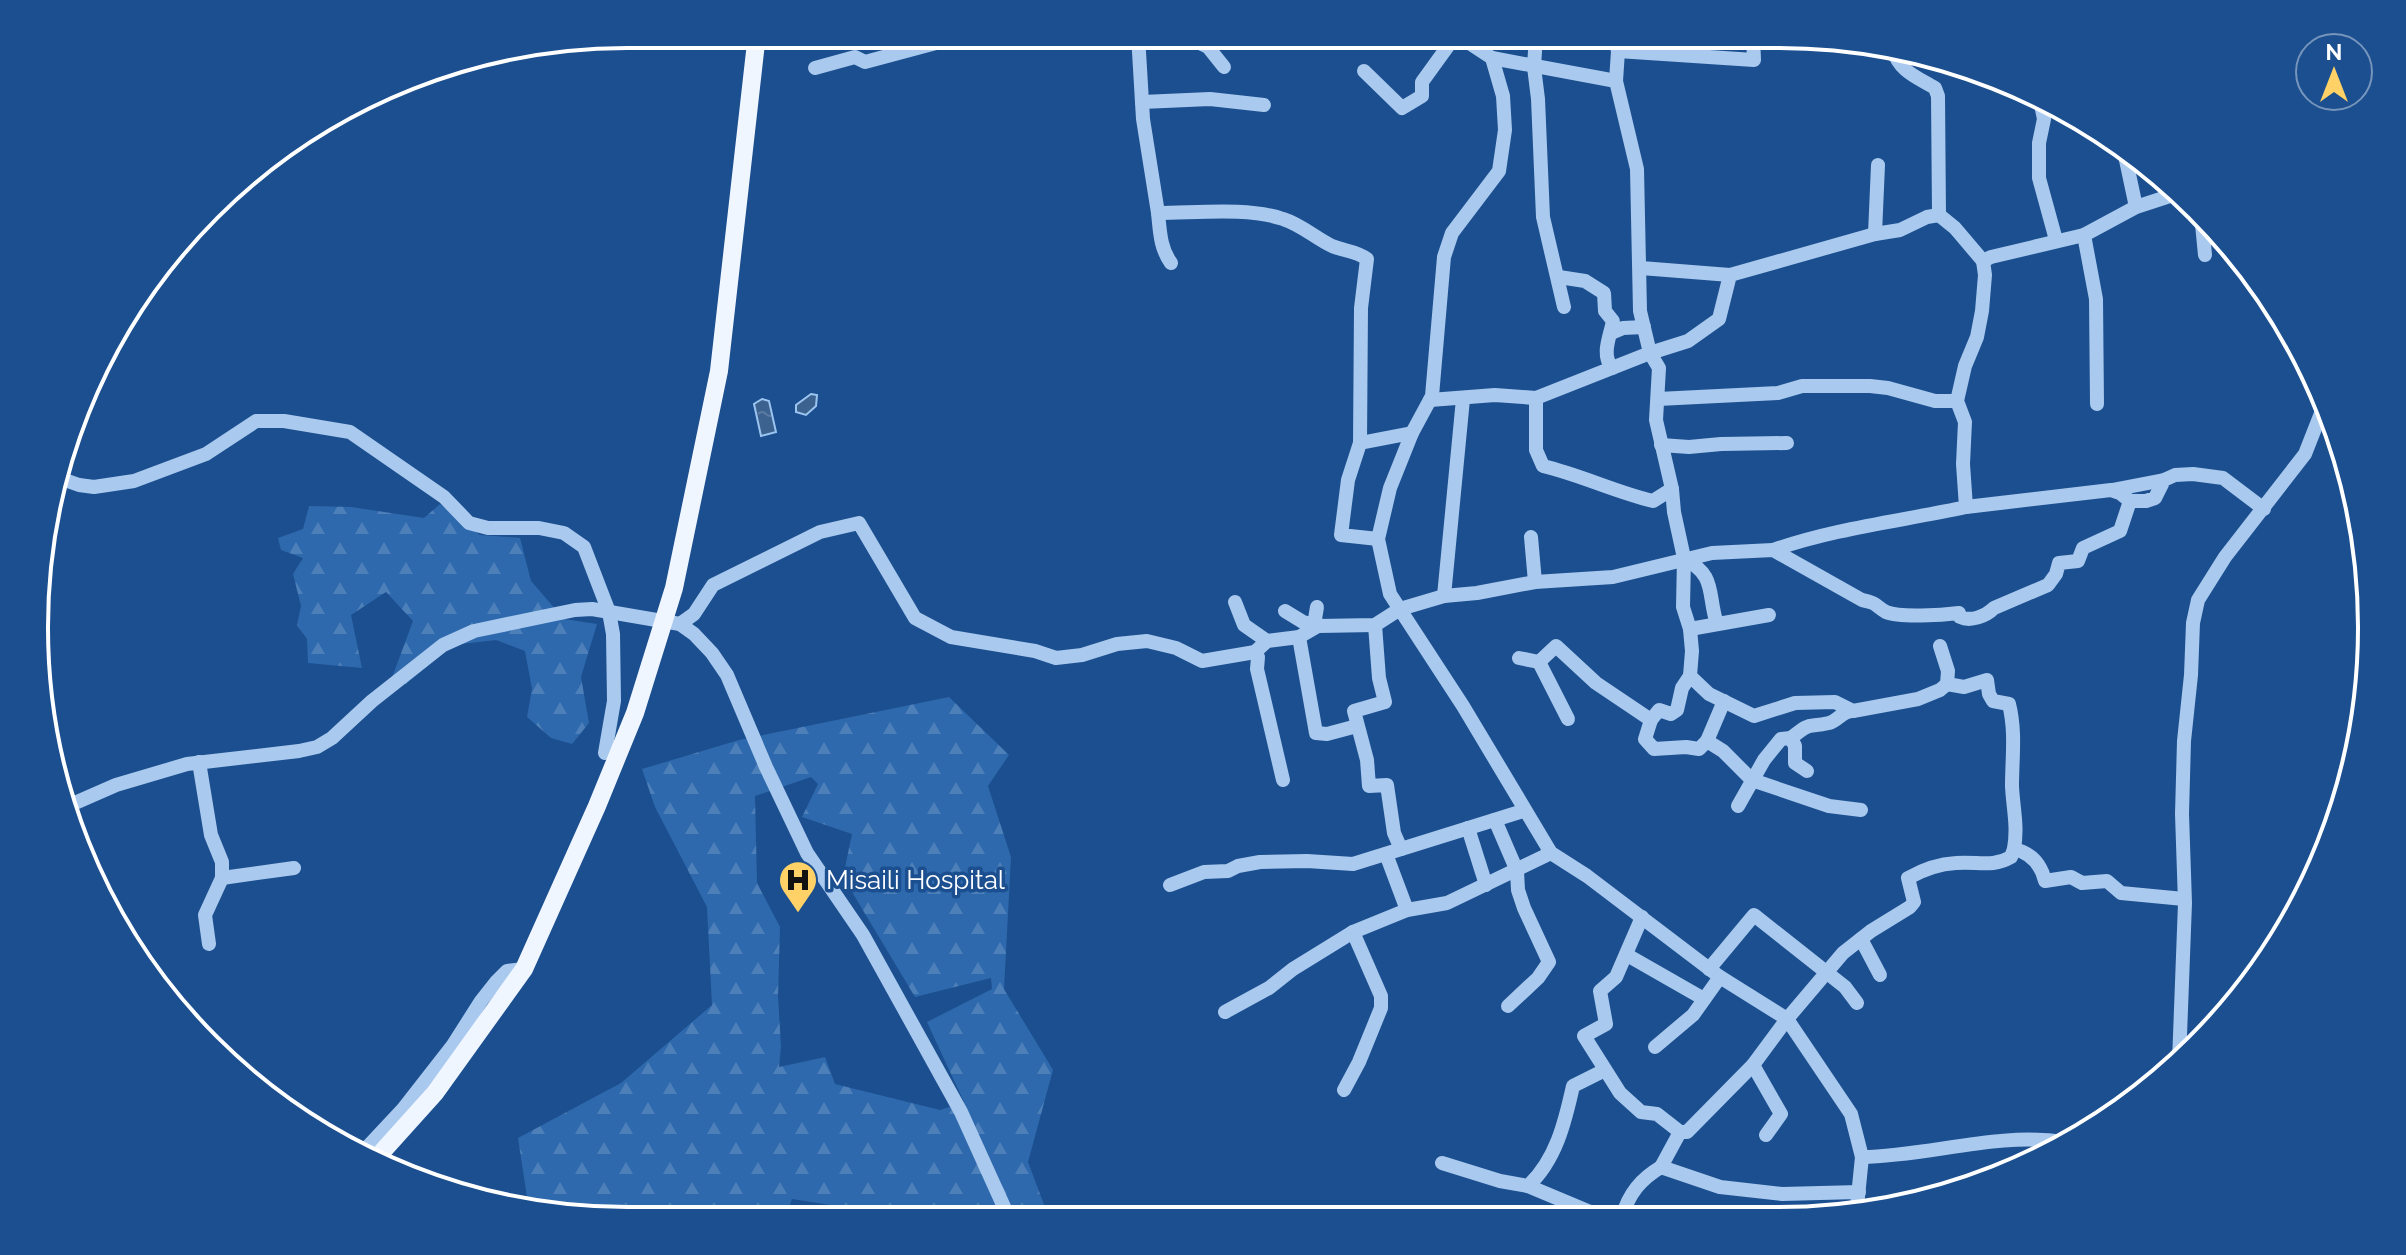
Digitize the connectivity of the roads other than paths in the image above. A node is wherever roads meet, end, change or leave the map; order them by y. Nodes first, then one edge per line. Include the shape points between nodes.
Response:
1 (755, 48) edge
2 (896, 48) edge
3 (1139, 48) edge
4 (1209, 48) edge
5 (1447, 48) edge
6 (1476, 48) edge
7 (1535, 48) edge
8 (1617, 48) edge
9 (1754, 48) edge
10 (1618, 51) junction
11 (1492, 58) junction
12 (1897, 60) edge
13 (1224, 67) dead end
14 (1534, 67) junction
15 (815, 68) dead end
16 (1364, 71) dead end
17 (1616, 81) junction
18 (1142, 102) junction
19 (1264, 105) dead end
20 (2043, 112) edge
21 (1878, 165) dead end
22 (2127, 165) edge
23 (2166, 197) edge
24 (2136, 207) junction
25 (1158, 213) junction
26 (1939, 215) junction
27 (2203, 233) edge
28 (1875, 234) junction
29 (2084, 235) junction
30 (2056, 240) junction
31 (2205, 255) dead end
32 (1983, 261) junction
33 (1171, 263) dead end
34 (1641, 268) junction
35 (1730, 275) junction
36 (1559, 277) junction
37 (1564, 307) dead end
38 (1644, 327) junction
39 (1611, 333) junction
40 (1650, 353) junction
41 (1612, 368) junction
42 (1536, 398) junction
43 (1463, 399) junction
44 (1658, 399) junction
45 (1430, 400) junction
46 (1957, 401) junction
47 (2097, 404) dead end
48 (2319, 419) edge
49 (1412, 433) junction
50 (1360, 443) junction
51 (1787, 443) dead end
52 (1661, 445) junction
53 (2164, 480) junction
54 (67, 481) edge
55 (1672, 489) junction
56 (2111, 490) junction
57 (2130, 501) junction
58 (1966, 507) junction
59 (2264, 509) junction
60 (1531, 537) dead end
61 (1378, 539) junction
62 (1773, 550) junction
63 (1684, 558) junction
64 (1535, 582) junction
65 (1444, 596) junction
66 (1235, 602) dead end
67 (1317, 607) dead end
68 (1400, 609) junction
69 (1285, 611) dead end
70 (609, 612) junction
71 (1769, 615) dead end
72 (671, 623) junction
73 (1717, 624) junction
74 (1375, 625) junction
75 (1318, 626) junction
76 (1690, 629) junction
77 (1299, 637) junction
78 (1267, 641) junction
79 (1940, 646) dead end
80 (1255, 652) junction
81 (1519, 658) dead end
82 (1539, 662) junction
83 (1690, 676) junction
84 (1947, 684) junction
85 (1724, 701) junction
86 (1853, 711) junction
87 (1568, 719) dead end
88 (1651, 720) junction
89 (1357, 726) junction
90 (1791, 738) junction
91 (1707, 741) junction
92 (605, 753) dead end
93 (199, 762) junction
94 (1807, 771) dead end
95 (1283, 780) dead end
96 (1752, 780) junction
97 (76, 803) edge
98 (1738, 806) dead end
99 (1861, 810) dead end
100 (1523, 811) junction
101 (1495, 820) junction
102 (1468, 828) junction
103 (1401, 849) junction
104 (2014, 849) junction
105 (1551, 853) junction
106 (1386, 854) junction
107 (294, 868) dead end
108 (1517, 871) junction
109 (222, 878) junction
110 (1170, 885) dead end
111 (1486, 885) junction
112 (2184, 899) junction
113 (1407, 910) junction
114 (1642, 917) junction
115 (1353, 932) junction
116 (1861, 939) junction
117 (209, 944) dead end
118 (1627, 955) junction
119 (524, 969) junction
120 (1827, 972) junction
121 (1715, 973) junction
122 (1880, 975) dead end
123 (1704, 999) junction
124 (1857, 1003) dead end
125 (1508, 1006) dead end
126 (1225, 1012) dead end
127 (1787, 1019) junction
128 (2180, 1045) edge
129 (1655, 1047) dead end
130 (1753, 1065) junction
131 (1605, 1070) junction
132 (1344, 1090) dead end
133 (1680, 1132) junction
134 (1766, 1135) dead end
135 (2043, 1142) edge
136 (369, 1146) edge
137 (382, 1152) edge
138 (1862, 1157) junction
139 (1442, 1163) dead end
140 (1661, 1167) junction
141 (1528, 1186) junction
142 (1859, 1192) junction
143 (1858, 1201) edge
144 (1004, 1207) edge
145 (1578, 1207) edge
146 (1625, 1207) edge

1 - 72 main road via 719,371
2 - 15 street via 865,62 855,57
3 - 18 street
4 - 13 street
5 - 16 street via 1422,82 1422,96 1402,108
6 - 11 street
7 - 14 street
8 - 10 street
9 - 10 street via 1754,60
10 - 17 street
11 - 14 street
11 - 45 street via 1503,96 1499,171 1452,233 1444,257
12 - 26 street via 1917,80 1935,88 1938,96
14 - 17 street
14 - 36 street via 1543,217
17 - 34 street via 1637,169
18 - 19 street via 1210,99
18 - 25 street
20 - 30 street via 2039,178
21 - 28 street
22 - 24 street
23 - 24 street
24 - 29 street
25 - 33 street
25 - 50 street via 1280,217 1367,259 1361,308
26 - 28 street
26 - 32 street
27 - 31 street
28 - 35 street
29 - 30 street
29 - 47 street via 2096,299
30 - 32 street
32 - 46 street via 1982,311
34 - 35 street
34 - 38 street
35 - 40 street via 1719,319 1688,341
36 - 37 street
36 - 39 street via 1585,281 1604,293 1605,311 1613,321
38 - 39 street
38 - 40 street
39 - 41 street via 1605,352
40 - 41 street
40 - 44 street via 1659,368
41 - 42 street
42 - 43 street
42 - 55 street via 1536,450 1543,466 1653,501
43 - 45 street
43 - 65 street
44 - 46 street via 1778,393 1802,386 1870,386
44 - 52 street
45 - 49 street
46 - 58 street via 1965,422
48 - 59 street via 2305,454
49 - 50 street
49 - 61 street via 1390,488
50 - 61 street via 1348,480 1341,535
51 - 52 street
52 - 55 street
53 - 56 street
53 - 57 street via 2155,498
53 - 59 street via 2193,474 2223,478
54 - 70 street via 94,487 134,481 206,454 256,421 350,432 444,497 469,523 564,533 584,547
55 - 63 street
56 - 57 street
56 - 58 street
57 - 62 street via 2120,531 2083,548 2078,561 2059,563 2048,585 1970,619 1959,613 1887,612
58 - 62 street via 1812,536
59 - 112 street via 2198,600 2193,623 2183,770
60 - 64 street
61 - 68 street via 1390,594
62 - 63 street
63 - 64 street via 1613,577
63 - 73 street via 1700,566 1710,583
63 - 76 street via 1683,607
64 - 65 street
65 - 68 street
66 - 78 street via 1244,625
67 - 75 street
68 - 74 street
68 - 100 street
69 - 75 street
70 - 72 street
70 - 92 street via 614,701
70 - 93 street via 575,610 474,631 443,645 317,747
71 - 73 street
72 - 80 street via 694,614 713,585 820,532 859,523 915,618 951,637 1056,658 1138,642 1176,648 1202,661
72 - 119 main road
72 - 144 street via 694,634 727,675 807,853 863,935 961,1112
73 - 76 street
74 - 75 street
74 - 89 street via 1385,702 1354,711
75 - 77 street
76 - 83 street
77 - 78 street
77 - 89 street via 1316,733
78 - 80 street
79 - 84 street
80 - 95 street
81 - 82 street
82 - 87 street
82 - 88 street via 1556,646 1596,683
83 - 85 street
83 - 88 street via 1677,710 1659,710
84 - 86 street via 1918,699
84 - 104 street via 1964,687 1987,680 1993,701 2009,704
85 - 86 street via 1754,716 1808,702 1835,702
85 - 91 street
86 - 90 street via 1832,722 1810,723
88 - 91 street via 1645,739 1654,749 1699,749
89 - 103 street via 1369,786 1387,785
90 - 94 street via 1795,763
90 - 96 street via 1781,739
91 - 96 street
93 - 97 street via 116,785
93 - 109 street
96 - 98 street
96 - 99 street via 1829,806
100 - 101 street
100 - 105 street
101 - 102 street
101 - 108 street
102 - 103 street
102 - 111 street
103 - 106 street
104 - 112 street via 2030,854 2045,881 2107,881 2121,893
104 - 116 street via 1999,864 1936,865 1908,878 1914,902
105 - 108 street
105 - 114 street
106 - 110 street via 1353,864 1260,862 1204,872
106 - 113 street
107 - 109 street
108 - 111 street
108 - 125 street via 1518,890 1549,962
109 - 117 street via 206,909
111 - 113 street via 1447,903
112 - 128 street
113 - 115 street
114 - 118 street
114 - 121 street
115 - 126 street
115 - 132 street via 1381,996 1381,1008
116 - 120 street
116 - 122 street
118 - 123 street
118 - 131 street via 1616,977 1600,991 1606,1024 1584,1036
119 - 136 street via 507,971 496,982 453,1045
119 - 137 main road via 435,1093
120 - 121 street via 1754,915
120 - 124 street
120 - 127 street
121 - 123 street
121 - 127 street
123 - 129 street
127 - 130 street
127 - 138 street via 1851,1114
130 - 133 street via 1687,1132
130 - 134 street via 1781,1114
131 - 133 street via 1641,1112 1657,1114
131 - 141 street via 1573,1086 1559,1136 1541,1174
133 - 140 street
135 - 138 street via 1974,1144
138 - 142 street
139 - 141 street
140 - 142 street via 1720,1187 1782,1194
140 - 146 street via 1643,1178
141 - 145 street
142 - 143 street

